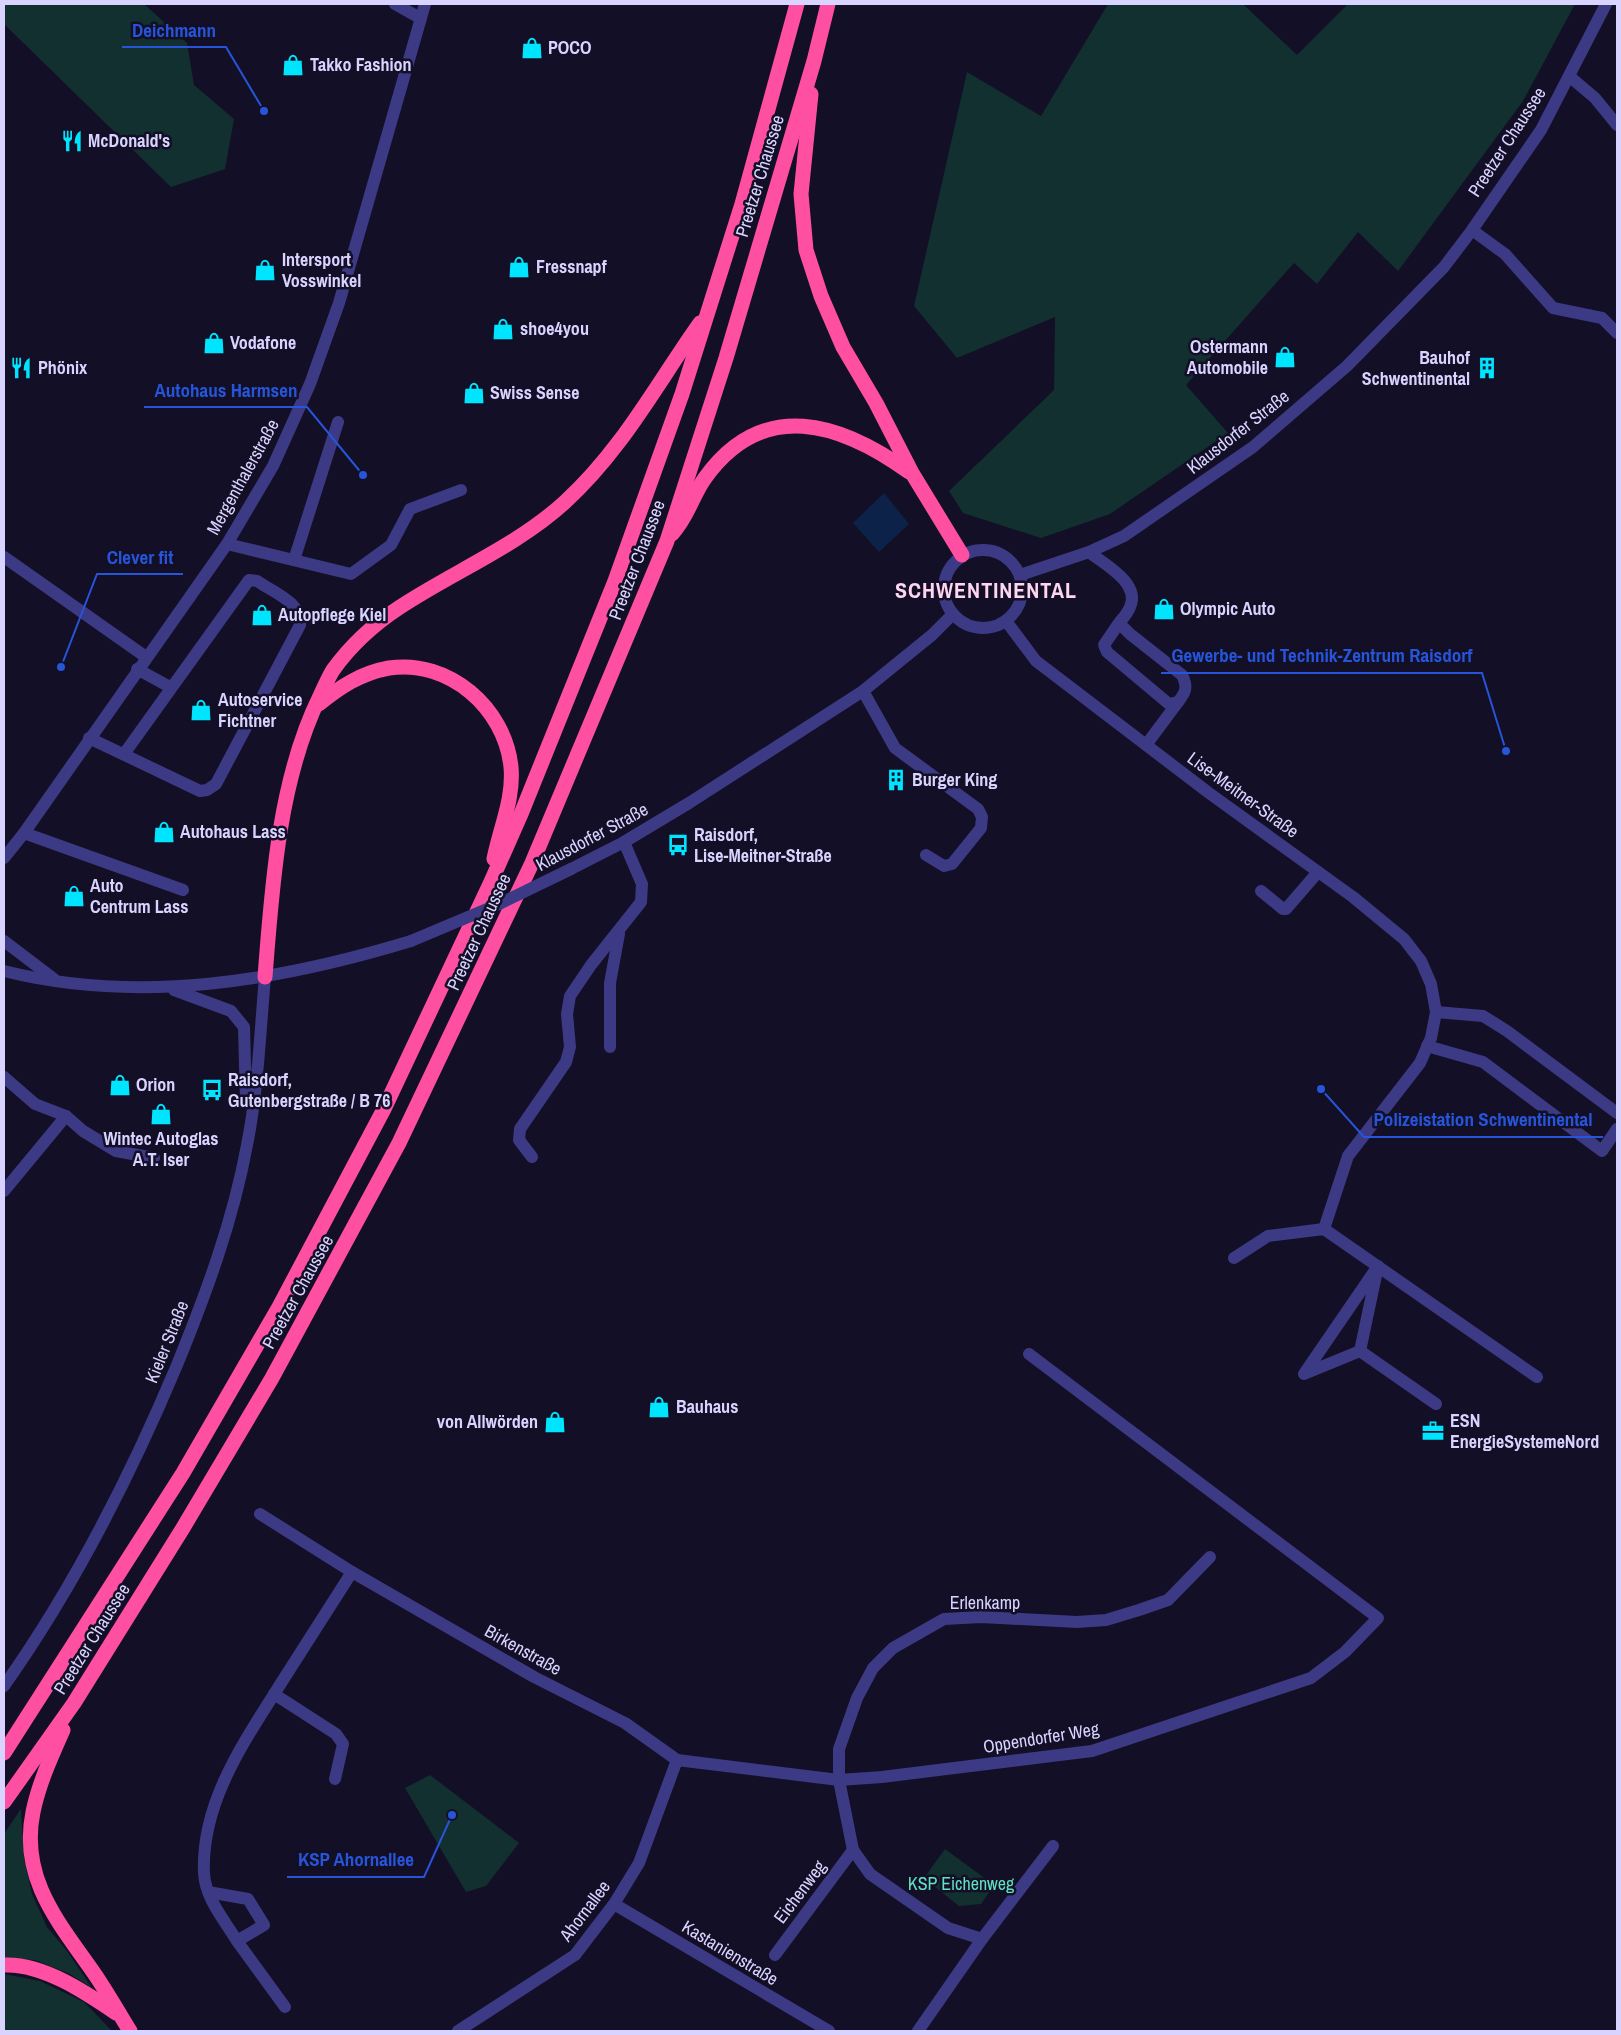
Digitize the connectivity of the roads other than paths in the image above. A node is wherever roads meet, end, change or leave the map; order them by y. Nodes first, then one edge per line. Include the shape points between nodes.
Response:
1 (395, 4) edge
2 (424, 4) edge
3 (797, 4) edge
4 (828, 4) edge
5 (1606, 4) edge
6 (420, 18) junction
7 (814, 61) junction
8 (1570, 76) junction
9 (1617, 125) edge
10 (1472, 230) junction
11 (1444, 267) joint
12 (708, 312) junction
13 (1617, 333) edge
14 (338, 422) dead end
15 (912, 473) junction
16 (461, 490) dead end
17 (667, 541) junction
18 (227, 544) junction
19 (1089, 552) junction
20 (962, 555) junction
21 (4, 557) edge
22 (294, 560) junction
23 (1020, 575) junction
24 (953, 614) junction
25 (1006, 621) junction
26 (1119, 623) junction
27 (146, 657) junction
28 (137, 669) junction
29 (170, 687) junction
30 (864, 691) junction
31 (1178, 702) junction
32 (314, 708) junction
33 (90, 738) junction
34 (1146, 745) junction
35 (124, 754) junction
36 (24, 833) junction
37 (624, 842) junction
38 (926, 855) dead end
39 (4, 858) edge
40 (1318, 872) junction
41 (490, 884) junction
42 (183, 890) dead end
43 (1261, 891) dead end
44 (620, 932) junction
45 (4, 941) edge
46 (4, 971) edge
47 (265, 977) junction
48 (56, 981) junction
49 (169, 988) junction
50 (1436, 1012) junction
51 (1427, 1046) junction
52 (610, 1047) dead end
53 (4, 1077) edge
54 (1617, 1113) edge
55 (66, 1116) junction
56 (1617, 1128) edge
57 (248, 1143) junction
58 (532, 1157) dead end
59 (154, 1158) dead end
60 (4, 1191) edge
61 (1324, 1229) junction
62 (1234, 1258) dead end
63 (1378, 1266) junction
64 (1360, 1351) junction
65 (1029, 1354) dead end
66 (1537, 1378) dead end
67 (1436, 1404) dead end
68 (260, 1514) dead end
69 (1210, 1557) dead end
70 (352, 1572) junction
71 (4, 1686) edge
72 (274, 1694) junction
73 (74, 1703) junction
74 (4, 1753) edge
75 (677, 1760) junction
76 (335, 1779) dead end
77 (838, 1780) junction
78 (4, 1802) edge
79 (1053, 1846) dead end
80 (853, 1850) junction
81 (208, 1892) junction
82 (614, 1904) junction
83 (982, 1939) junction
84 (236, 1941) junction
85 (775, 1955) dead end
86 (4, 1965) edge
87 (285, 2007) dead end
88 (120, 2016) junction
89 (130, 2031) edge
90 (458, 2031) edge
91 (828, 2031) edge
92 (918, 2031) edge

1 - 6 street
2 - 6 street, Mergenthalerstraße
3 - 12 highway, Preetzer Chaussee
4 - 7 highway, Preetzer Chaussee
5 - 8 street, Preetzer Chaussee
6 - 18 street, Mergenthalerstraße via 339,303 310,384 273,466
7 - 15 highway via 801,194 806,250 843,347
7 - 17 highway, Preetzer Chaussee via 726,358
8 - 9 street via 1595,98
8 - 10 street, Preetzer Chaussee via 1542,130
10 - 11 street, Preetzer Chaussee
10 - 13 street via 1505,254 1553,308 1602,318
11 - 19 street, Klausdorfer Straße via 1347,366 1253,447 1124,536
12 - 32 highway via 634,424 598,470 564,504 518,537 375,625 332,671
12 - 41 highway, Preetzer Chaussee via 615,582
14 - 22 street
15 - 17 highway via 881,451 844,433 812,426 780,427 751,436 726,455 704,478 684,520
15 - 20 highway
16 - 22 street via 410,508 391,544 351,574
17 - 73 highway, Preetzer Chaussee via 532,863 399,1143 272,1378 184,1528
18 - 22 street
18 - 27 street, Mergenthalerstraße
19 - 23 street, Klausdorfer Straße
19 - 26 street via 1126,581 1132,597 1130,607
20 - 23 street via 973,551 996,552 1010,561
20 - 24 street via 944,583 944,594
21 - 27 street
23 - 25 street via 1020,601
24 - 25 street via 972,627 990,627
24 - 30 street, Klausdorfer Straße
25 - 34 street, Lise-Meitner-Straße via 1036,661
26 - 31 street via 1182,675 1186,692
26 - 31 street via 1104,645 1107,652 1169,704
27 - 28 street, Mergenthalerstraße
28 - 29 street
28 - 33 street, Mergenthalerstraße
29 - 35 street
29 - 35 street via 249,580 257,581 297,608 301,615 300,625 216,784 200,791
30 - 37 street, Klausdorfer Straße
30 - 38 street via 895,748 978,809 982,818 981,828 952,864 944,866
31 - 34 street
32 - 41 highway via 339,687 390,668 420,669 449,678 484,703 505,740 511,767 510,798 499,832
32 - 47 highway via 300,743 287,796
33 - 35 street
33 - 36 street, Mergenthalerstraße
34 - 40 street, Lise-Meitner-Straße
36 - 39 street, Mergenthalerstraße
36 - 42 street
37 - 44 street via 642,884 641,902
37 - 47 street, Klausdorfer Straße, bridge via 499,904 411,941 345,961
40 - 43 street via 1286,909
40 - 50 street, Lise-Meitner-Straße via 1404,938 1421,961 1431,984
41 - 74 highway, Preetzer Chaussee via 384,1109 279,1307 183,1473
44 - 52 street via 610,983
44 - 58 street via 591,965 570,996 567,1014 570,1047 566,1062 520,1129 519,1140
45 - 48 street
46 - 48 street, Klausdorfer Straße
47 - 49 street, Klausdorfer Straße
47 - 57 street, Kieler Straße
48 - 49 street, Klausdorfer Straße
49 - 57 street, Klausdorfer Straße via 231,1011 244,1028
50 - 51 street, Lise-Meitner-Straße
50 - 54 street via 1483,1016
51 - 56 street via 1483,1062 1602,1151
51 - 61 street, Lise-Meitner-Straße via 1420,1063 1348,1156
53 - 55 street via 35,1104
55 - 59 street via 83,1131 116,1151
55 - 60 street
57 - 71 street, Kieler Straße via 214,1270 147,1436 96,1537
61 - 62 street via 1268,1236
61 - 63 street
63 - 64 street
63 - 64 street via 1304,1374
63 - 66 street
64 - 67 street
65 - 77 street, Oppendorfer Weg via 1378,1618 1344,1652 1311,1678 1092,1751
68 - 70 street, Birkenstraße
69 - 77 street, Erlenkamp via 1168,1600 1106,1620 944,1619 919,1632 893,1648 873,1668 857,1698 839,1749
70 - 72 street
70 - 75 street, Birkenstraße via 534,1677 625,1723
72 - 76 street via 336,1734 343,1744
72 - 81 street via 225,1775 212,1811 204,1874
73 - 78 highway, Preetzer Chaussee
73 - 88 highway via 37,1794 32,1813 31,1854 51,1913
75 - 77 street, Oppendorfer Weg
75 - 82 street, Ahornallee via 639,1863
77 - 80 street
79 - 83 street
80 - 83 street via 870,1874 948,1928
80 - 85 street, Eichenweg
81 - 84 street
81 - 84 street via 248,1899 264,1925
82 - 90 street, Ahornallee via 575,1955
82 - 91 street, Kastanienstraße
83 - 92 street
84 - 87 street
86 - 88 highway via 54,1976
88 - 89 highway

